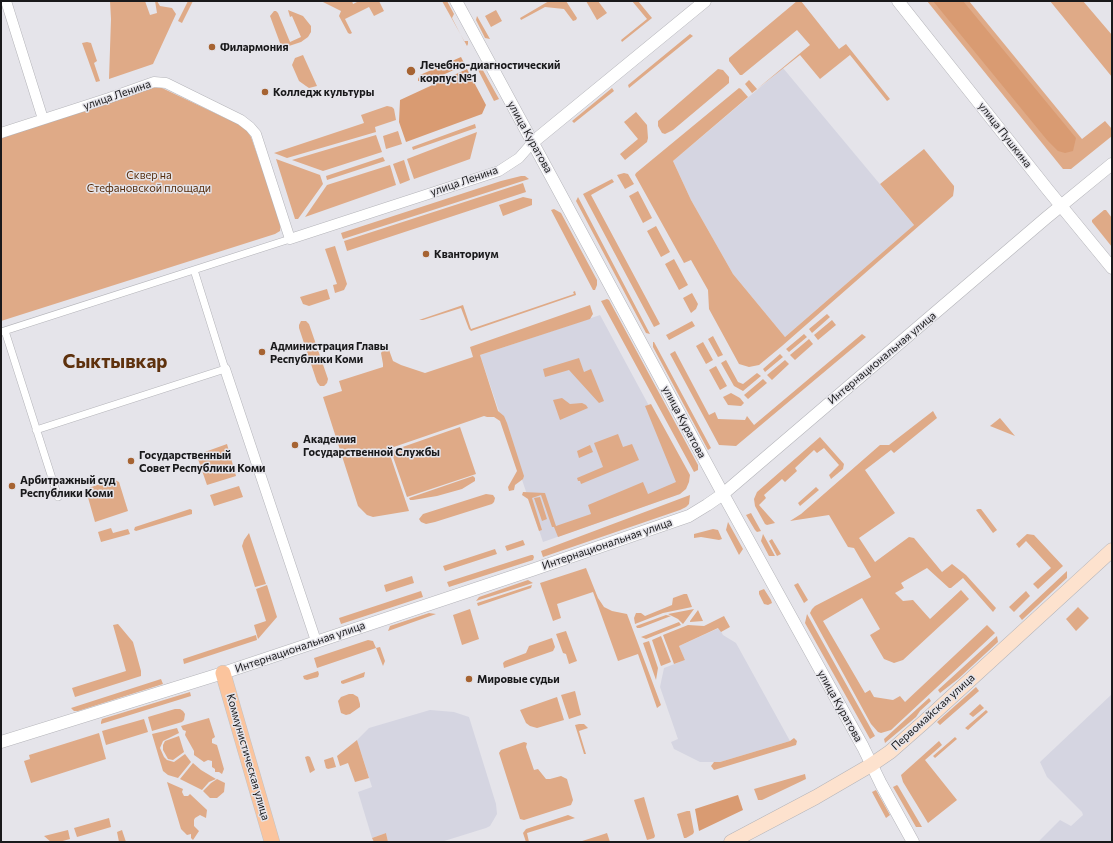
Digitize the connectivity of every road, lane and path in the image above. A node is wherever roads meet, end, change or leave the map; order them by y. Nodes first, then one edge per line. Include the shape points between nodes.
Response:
1 (6, 1) edge
2 (456, 1) edge
3 (705, 1) edge
4 (898, 1) edge
5 (43, 119) junction
6 (1, 133) edge
7 (533, 142) junction
8 (1112, 164) edge
9 (1061, 206) junction
10 (290, 238) junction
11 (1112, 268) edge
12 (194, 270) junction
13 (3, 331) edge
14 (225, 369) junction
15 (36, 430) junction
16 (723, 494) junction
17 (58, 497) dead end
18 (1112, 550) edge
19 (316, 641) junction
20 (223, 673) junction
21 (1, 742) edge
22 (871, 765) junction
23 (272, 842) edge
24 (731, 842) edge
25 (913, 842) edge

1 - 5 street
2 - 7 street, улица Куратова
3 - 7 street, улица Ленина
4 - 9 street, улица Пушкина
5 - 6 street, улица Ленина
5 - 10 street, улица Ленина via 154,82 166,83 241,120 256,134
7 - 10 street, улица Ленина via 519,158 499,171
7 - 16 street, улица Куратова
8 - 9 street, Интернациональная улица
9 - 11 street, улица Пушкина
9 - 16 street, Интернациональная улица
10 - 12 street, улица Ленина
12 - 13 street, улица Ленина
12 - 14 street
13 - 15 street
14 - 15 street
14 - 19 street
15 - 17 street
16 - 19 street, Интернациональная улица via 689,516
16 - 22 street, улица Куратова
18 - 22 main road, Первомайская улица via 923,723
19 - 20 street, Интернациональная улица
20 - 21 street, Интернациональная улица
20 - 23 main road, Коммунистическая улица
22 - 24 main road, Первомайская улица
22 - 25 street, улица Куратова

